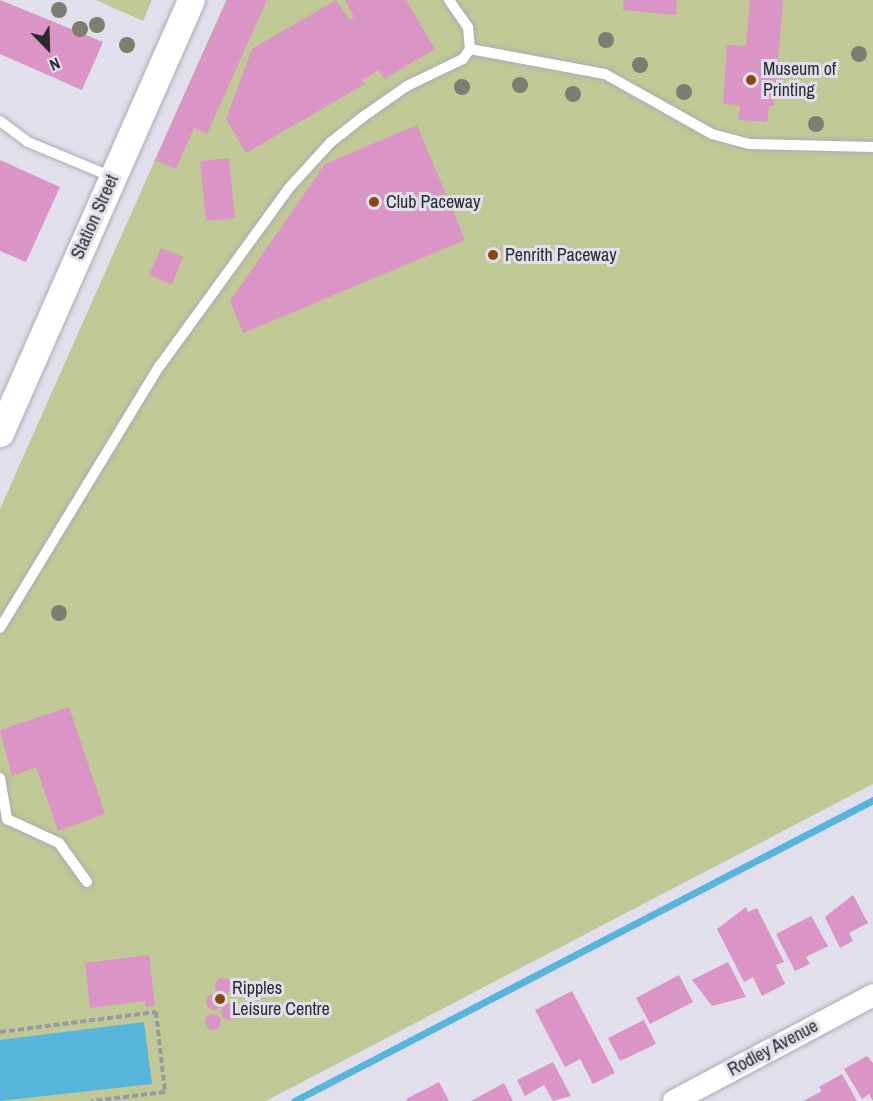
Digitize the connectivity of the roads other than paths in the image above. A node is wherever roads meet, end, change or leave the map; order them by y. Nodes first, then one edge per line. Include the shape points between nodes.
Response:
1 (191, 0) edge
2 (449, 0) edge
3 (470, 49) junction
4 (0, 121) edge
5 (873, 147) edge
6 (112, 177) junction
7 (0, 434) edge
8 (1, 622) edge
9 (0, 778) edge
10 (1, 812) edge
11 (87, 882) dead end
12 (873, 995) edge
13 (674, 1101) edge

1 - 6 street, Station Street
2 - 3 lane via 468,27
3 - 5 lane via 605,74 733,141
3 - 8 lane via 455,64 372,110 331,142 289,188 159,367
4 - 6 lane via 28,142
6 - 7 street, Station Street
9 - 10 lane
10 - 11 lane via 7,819 59,843
12 - 13 street, Rodley Avenue

